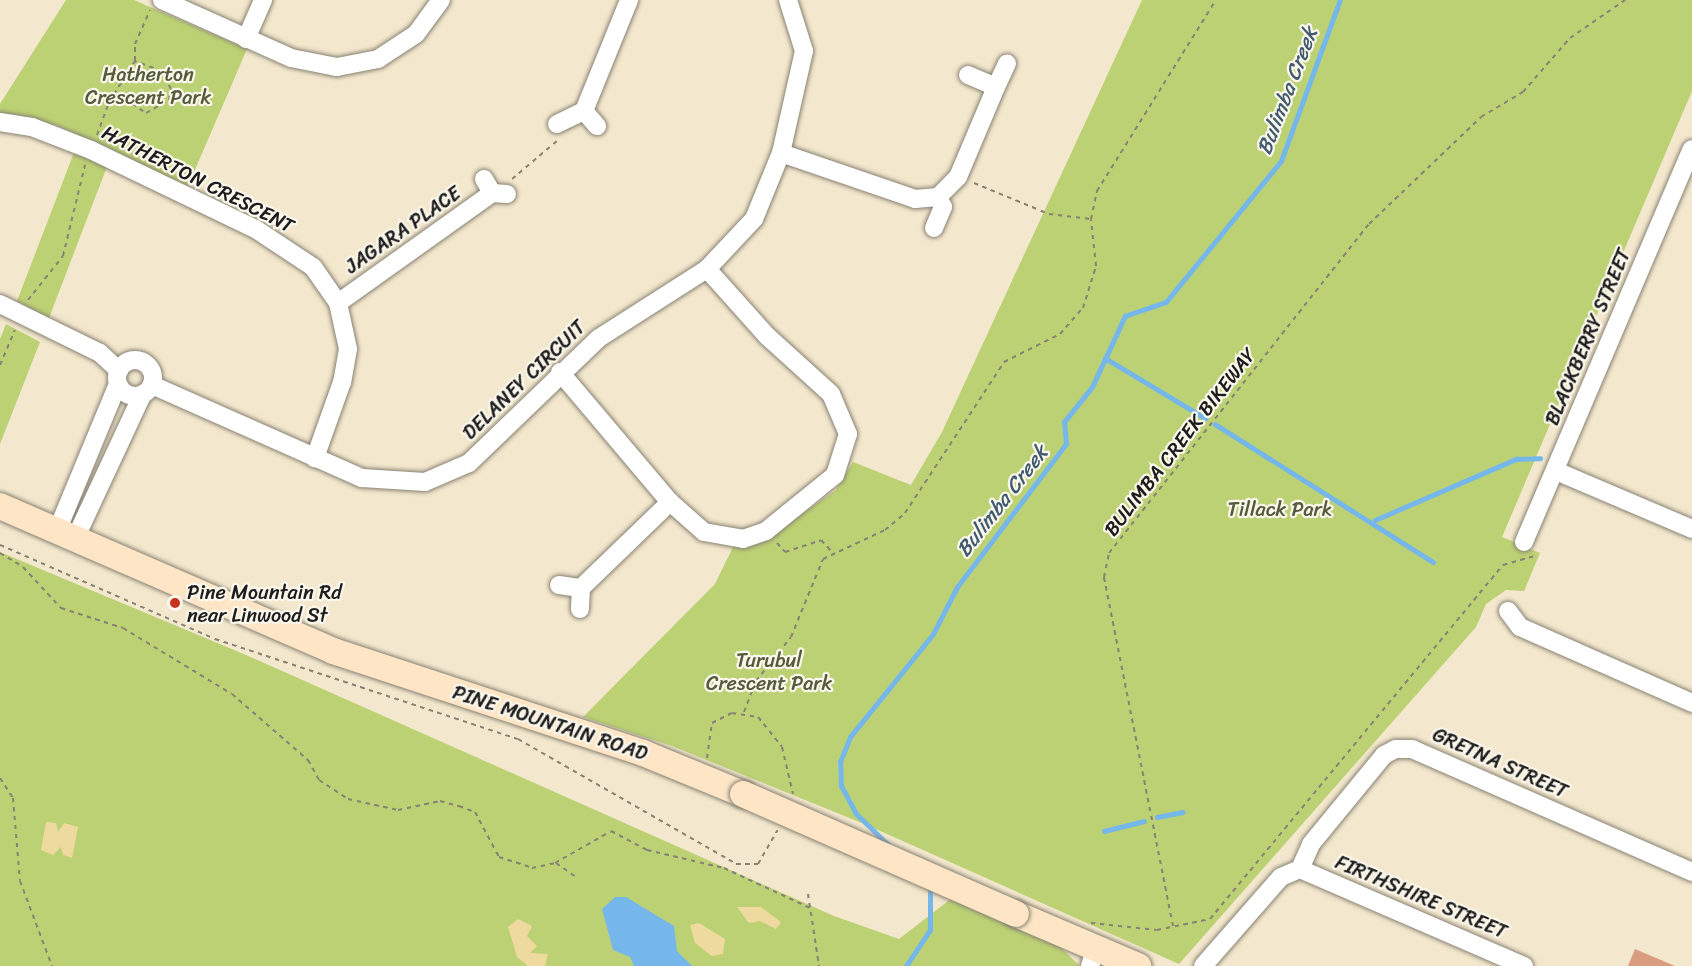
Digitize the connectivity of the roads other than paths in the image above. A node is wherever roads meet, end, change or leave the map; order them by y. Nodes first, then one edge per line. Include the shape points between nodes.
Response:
1 (162, 0) edge
2 (263, 0) edge
3 (441, 0) edge
4 (629, 0) edge
5 (788, 0) edge
6 (246, 39) junction
7 (1007, 63) dead end
8 (968, 75) dead end
9 (996, 87) junction
10 (584, 111) junction
11 (0, 122) edge
12 (597, 126) dead end
13 (560, 130) road end
14 (1692, 149) edge
15 (781, 153) junction
16 (494, 188) road end
17 (938, 197) junction
18 (933, 228) dead end
19 (707, 269) junction
20 (338, 303) junction
21 (0, 304) edge
22 (560, 372) junction
23 (118, 378) junction
24 (147, 390) junction
25 (315, 458) junction
26 (1556, 471) junction
27 (670, 502) junction
28 (0, 507) edge
29 (1692, 529) edge
30 (66, 535) junction
31 (1530, 546) road end
32 (559, 585) dead end
33 (581, 588) junction
34 (580, 609) dead end
35 (1508, 611) dead end
36 (1692, 703) edge
37 (1300, 869) junction
38 (1692, 872) edge
39 (1093, 957) edge
40 (1138, 966) edge
41 (1203, 966) edge
42 (1524, 966) edge

1 - 6 street
2 - 6 street
3 - 6 street via 416,34 378,58 337,67 291,58
4 - 10 street
5 - 15 street, DELANEY CIRCUIT via 804,51
7 - 9 street
8 - 9 street
9 - 17 street via 958,177
10 - 12 street
10 - 13 street
11 - 20 street, HATHERTON CRESCENT via 40,130 91,150 278,242 313,267
14 - 26 street, BLACKBERRY STREET
15 - 17 street via 915,199
15 - 19 street, DELANEY CIRCUIT via 754,219
16 - 20 street, JAGARA PLACE
17 - 18 street via 943,207
19 - 22 street, DELANEY CIRCUIT via 599,338
19 - 27 street via 767,336 831,394 848,434 835,475 766,531 743,539 720,539 704,532
20 - 25 street, HATHERTON CRESCENT via 348,349
21 - 23 street via 100,353
22 - 25 street, DELANEY CIRCUIT via 486,447 445,475 390,483 362,478
22 - 27 street
23 - 24 street via 128,394
23 - 24 street via 128,362 142,362 152,372
23 - 30 street
24 - 25 street, DELANEY CIRCUIT
24 - 30 street
26 - 29 street
26 - 31 street, BLACKBERRY STREET
27 - 33 street
28 - 30 main road, PINE MOUNTAIN ROAD
30 - 39 main road, PINE MOUNTAIN ROAD, bridge via 333,651 643,753 743,794 1016,914
32 - 33 street
33 - 34 street
35 - 36 street via 1520,627
37 - 38 street, GRETNA STREET via 1311,844 1384,755 1412,749
37 - 41 street via 1281,877
37 - 42 street, FIRTHSHIRE STREET
39 - 40 main road, PINE MOUNTAIN ROAD

